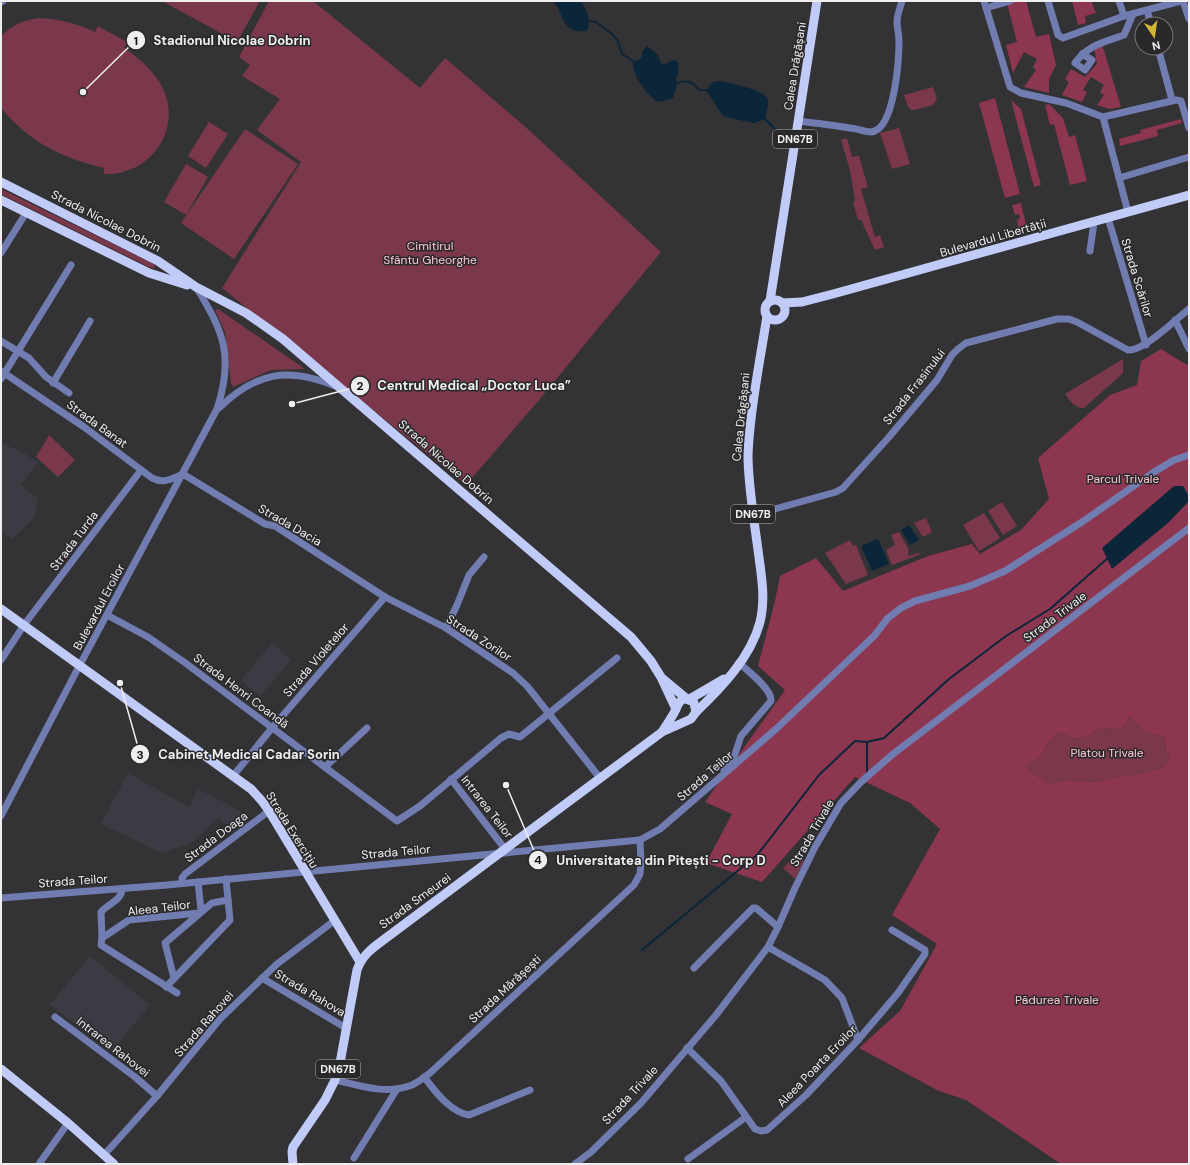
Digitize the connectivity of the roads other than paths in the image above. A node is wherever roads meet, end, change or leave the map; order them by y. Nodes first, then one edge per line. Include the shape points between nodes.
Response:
1 (817, 1) edge
2 (902, 1) edge
3 (1010, 1) edge
4 (1048, 1) edge
5 (1120, 1) edge
6 (985, 4) edge
7 (1147, 10) junction
8 (1133, 14) junction
9 (1124, 16) junction
10 (1149, 16) edge
11 (1189, 19) edge
12 (1082, 54) dead end
13 (1160, 56) edge
14 (1172, 100) junction
15 (1103, 117) junction
16 (798, 121) junction
17 (1189, 128) edge
18 (1189, 157) edge
19 (1118, 178) junction
20 (1, 182) edge
21 (1189, 195) edge
22 (1, 200) edge
23 (1128, 212) junction
24 (26, 213) junction
25 (1108, 218) junction
26 (1094, 222) junction
27 (1090, 251) dead end
28 (1, 253) edge
29 (158, 261) junction
30 (71, 265) dead end
31 (149, 273) junction
32 (196, 287) junction
33 (778, 304) junction
34 (1189, 309) edge
35 (771, 318) junction
36 (1175, 320) junction
37 (90, 321) dead end
38 (1, 341) edge
39 (1146, 345) junction
40 (1189, 348) edge
41 (17, 352) junction
42 (2, 375) edge
43 (53, 383) junction
44 (340, 388) junction
45 (69, 393) dead end
46 (217, 409) junction
47 (1189, 455) edge
48 (141, 470) junction
49 (183, 474) junction
50 (753, 513) junction
51 (1189, 528) edge
52 (484, 557) dead end
53 (385, 596) junction
54 (1, 609) edge
55 (107, 615) junction
56 (24, 625) junction
57 (446, 628) junction
58 (617, 658) dead end
59 (1, 660) edge
60 (739, 663) junction
61 (80, 665) junction
62 (661, 677) junction
63 (729, 677) junction
64 (688, 700) junction
65 (676, 709) junction
66 (696, 712) junction
67 (549, 713) junction
68 (686, 720) junction
69 (272, 728) junction
70 (367, 728) dead end
71 (662, 732) junction
72 (325, 767) junction
73 (233, 776) junction
74 (600, 778) junction
75 (451, 780) junction
76 (717, 781) junction
77 (268, 811) junction
78 (1, 816) edge
79 (640, 840) junction
80 (502, 851) junction
81 (305, 872) junction
82 (226, 879) junction
83 (198, 882) junction
84 (182, 883) junction
85 (122, 889) junction
86 (1, 898) edge
87 (228, 900) junction
88 (199, 913) junction
89 (334, 921) junction
90 (778, 927) junction
91 (892, 930) dead end
92 (102, 938) junction
93 (768, 947) junction
94 (360, 962) junction
95 (694, 968) dead end
96 (174, 978) junction
97 (262, 978) junction
98 (166, 987) junction
99 (177, 993) dead end
100 (55, 1016) dead end
101 (346, 1028) junction
102 (858, 1040) junction
103 (688, 1048) junction
104 (1, 1069) edge
105 (424, 1077) junction
106 (335, 1080) junction
107 (397, 1089) junction
108 (530, 1090) dead end
109 (158, 1096) junction
110 (746, 1117) junction
111 (68, 1123) junction
112 (104, 1155) junction
113 (354, 1158) dead end
114 (688, 1159) dead end
115 (40, 1164) edge
116 (114, 1164) edge
117 (293, 1164) edge
118 (575, 1164) edge

1 - 16 main road, Calea Drăgășani / DN67B
2 - 16 street via 897,22 899,39 896,82 886,119 877,130 869,132
3 - 6 street
4 - 9 street via 1058,35 1063,38
5 - 9 street
6 - 15 street via 1010,87 1021,93 1066,103
7 - 8 street
7 - 10 street
7 - 11 street via 1183,1
8 - 9 street
8 - 12 street via 1124,35 1094,45
13 - 14 street
14 - 15 street
14 - 17 street via 1181,101
15 - 19 street
16 - 33 main road, Calea Drăgășani / DN67B via 773,277
18 - 19 street
19 - 23 street
20 - 29 main road, Strada Nicolae Dobrin
21 - 23 main road, Bulevardul Libertății
22 - 24 main road, Strada Nicolae Dobrin
23 - 25 main road, Bulevardul Libertății
24 - 28 street
24 - 31 main road, Strada Nicolae Dobrin
25 - 26 main road, Bulevardul Libertății
25 - 39 street, Strada Scărilor
26 - 27 street
26 - 33 main road, Bulevardul Libertății via 802,302
29 - 31 main road via 156,271
29 - 32 main road, Strada Nicolae Dobrin
30 - 41 street
31 - 32 main road, Strada Nicolae Dobrin
32 - 44 main road, Strada Nicolae Dobrin via 246,314 283,339
32 - 46 street, Bulevardul Eroilor via 212,315 225,349 226,377
33 - 35 main road via 781,317
33 - 35 main road, Calea Drăgășani via 765,306 765,313
34 - 36 street, Strada Frasinului
35 - 50 main road, Calea Drăgășani / DN67B via 762,342 748,446
36 - 39 street, Strada Frasinului
36 - 40 street
37 - 43 street
38 - 41 street
39 - 50 street, Strada Frasinului via 1128,350 1077,322 1063,319 966,343 952,355 937,380 843,488
41 - 42 street
41 - 43 street via 29,358
42 - 48 street, Strada Banat via 84,428
43 - 45 street
44 - 46 street, Bulevardul Eroilor via 320,379 283,375 252,383
44 - 62 main road, Strada Nicolae Dobrin via 631,637
46 - 49 street, Bulevardul Eroilor
47 - 76 street, Strada Teilor via 1174,460 1154,472 1005,571 970,586 915,601 901,608 809,698
48 - 49 street, Strada Banat via 160,482
48 - 56 street, Strada Turda
49 - 53 street, Strada Dacia via 265,524 275,526
49 - 55 street, Bulevardul Eroilor
50 - 60 main road, Calea Drăgășani / DN67B via 763,581 763,608 756,633
51 - 90 street, Strada Trivale via 893,754 861,782 841,803 828,824 794,888
52 - 57 street via 469,575
53 - 57 street, Strada Zorilor
53 - 69 street, Strada Violetelor
54 - 56 main road, Strada Exercițiu
55 - 61 street, Bulevardul Eroilor
55 - 69 street, Strada Henri Coandă via 184,662
56 - 59 street, Strada Turda
56 - 61 main road, Strada Exercițiu
57 - 67 street, Strada Zorilor via 513,673
58 - 67 street
60 - 63 main road, Calea Drăgășani / DN67B
60 - 76 street via 767,689 771,701 741,736 734,757
61 - 73 main road, Strada Exercițiu
61 - 78 street, Bulevardul Eroilor
62 - 64 main road, Strada Nicolae Dobrin
62 - 65 main road, Strada Nicolae Dobrin
63 - 64 main road, Calea Drăgășani
63 - 66 main road, Calea Drăgășani
64 - 65 main road via 678,703
64 - 66 main road via 696,706
65 - 68 main road via 680,718
65 - 71 main road, Strada Smeurei
66 - 68 main road via 692,718
67 - 74 street, Strada Zorilor
67 - 75 street, Strada Henri Coandă via 520,736 508,734 501,738
68 - 71 main road, Strada Smeurei
69 - 72 street, Strada Henri Coandă
69 - 73 street, Strada Violetelor
70 - 72 street
71 - 74 main road, Strada Smeurei
72 - 75 street, Strada Henri Coandă via 397,821
73 - 77 main road, Strada Exercițiu via 251,789
74 - 80 main road, Strada Smeurei
75 - 80 street, Intrarea Teilor
76 - 79 street, Strada Teilor via 660,830
77 - 81 main road, Strada Exercițiu
77 - 84 street, Strada Doaga via 185,874
79 - 80 street, Strada Teilor
79 - 105 street, Strada Mărășești via 640,874 634,885
80 - 81 street, Strada Teilor
80 - 94 main road, Strada Smeurei via 382,940
81 - 82 street, Strada Teilor
81 - 89 main road, Strada Exercițiu
82 - 83 street, Strada Teilor
82 - 87 street
83 - 84 street, Strada Teilor
83 - 88 street, Aleea Teilor via 201,910
84 - 85 street, Strada Teilor
85 - 86 street, Strada Teilor
85 - 92 street, Aleea Teilor via 120,897 101,912
87 - 88 street, Aleea Teilor via 212,903
87 - 96 street via 228,923
88 - 92 street, Aleea Teilor via 129,920
88 - 96 street, Aleea Teilor via 165,943
89 - 94 main road, Strada Exercițiu
89 - 97 street, Strada Rahovei
90 - 93 street, Strada Trivale
90 - 95 street via 753,908
91 - 102 street, Aleea Poarta Eroilor via 926,952 898,993
92 - 98 street via 101,945
93 - 102 street via 825,980 842,998
93 - 103 street, Strada Trivale
94 - 101 main road, Strada Smeurei / DN67B
96 - 98 street
97 - 101 street, Strada Rahova
97 - 109 street, Strada Rahovei via 220,1019
98 - 99 street
100 - 109 street, Intrarea Rahovei
101 - 106 main road, Strada Smeurei / DN67B
102 - 110 street, Aleea Poarta Eroilor via 806,1095 767,1130 755,1129
103 - 110 street, Aleea Poarta Eroilor via 721,1081
103 - 118 street, Strada Trivale via 641,1103 591,1152
104 - 111 main road
105 - 107 street, Strada Mărășești
105 - 108 street via 438,1094 462,1114 469,1114
106 - 107 street, Strada Mărășești via 371,1089
106 - 117 main road, Strada Smeurei / DN67B via 325,1100 293,1147
107 - 113 street
109 - 112 street, Strada Rahovei
110 - 114 street
111 - 112 main road
111 - 115 street
112 - 116 main road

